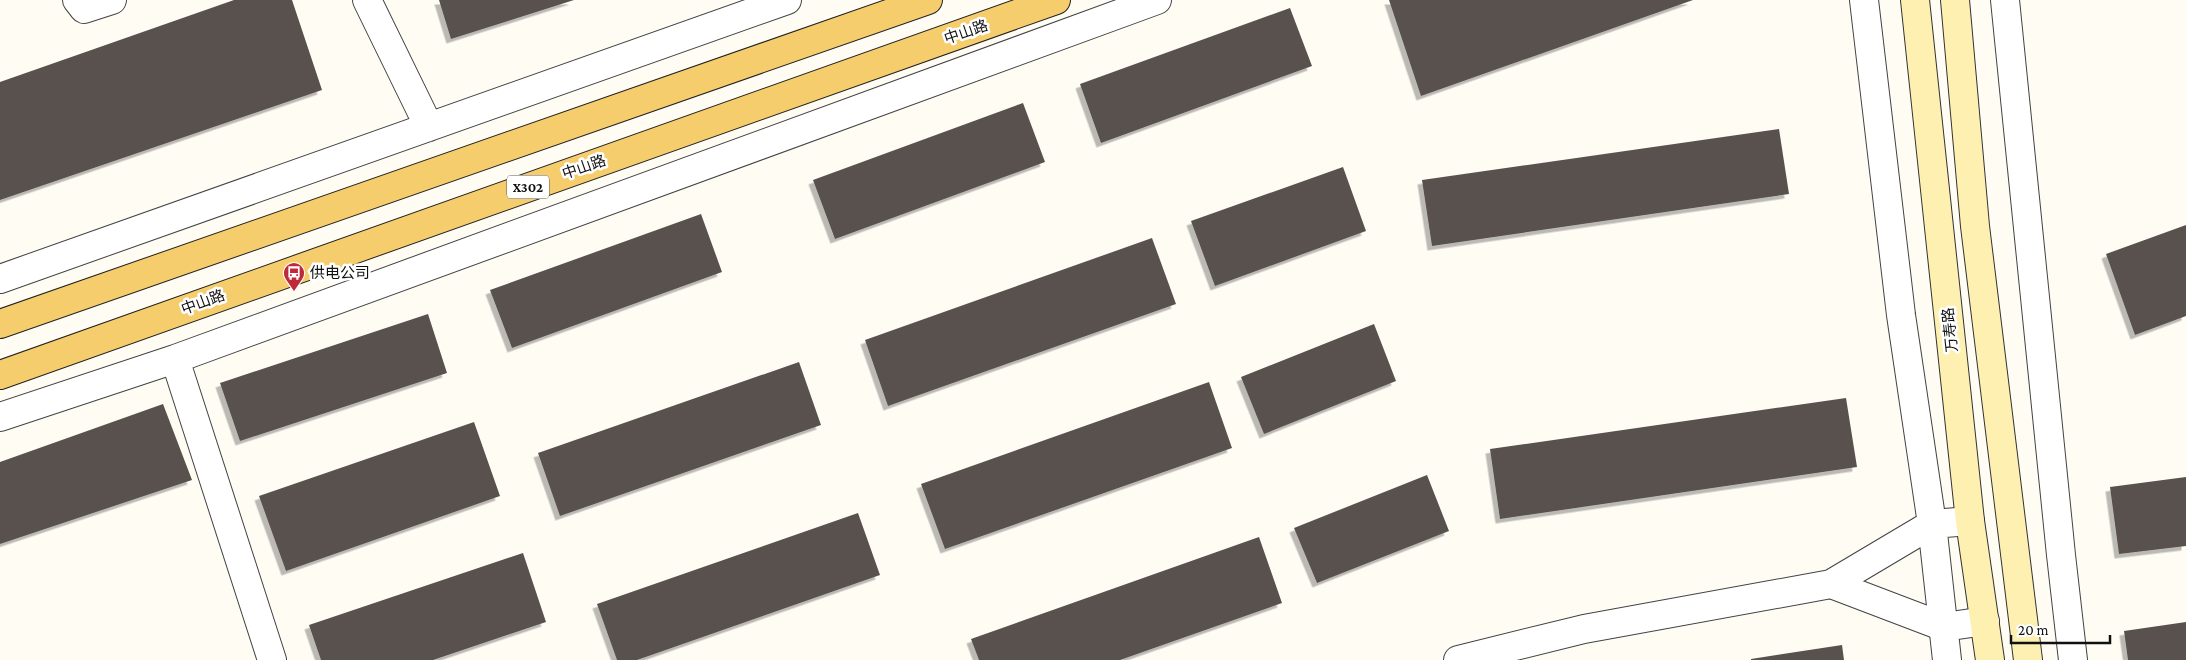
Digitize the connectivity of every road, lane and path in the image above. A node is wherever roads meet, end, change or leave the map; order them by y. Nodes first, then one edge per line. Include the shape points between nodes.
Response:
1 (77, 0) edge
2 (112, 0) edge
3 (367, 0) edge
4 (787, 0) edge
5 (928, 0) edge
6 (1056, 0) edge
7 (1157, 0) edge
8 (1864, 0) edge
9 (1915, 0) edge
10 (1955, 0) edge
11 (2005, 0) edge
12 (429, 127) junction
13 (0, 279) edge
14 (0, 324) edge
15 (175, 359) junction
16 (0, 375) edge
17 (0, 417) edge
18 (1970, 520) junction
19 (1932, 524) junction
20 (1832, 584) junction
21 (1986, 620) junction
22 (1944, 627) junction
23 (272, 660) edge
24 (1458, 660) edge
25 (1948, 660) edge
26 (1990, 660) edge
27 (2028, 660) edge
28 (2073, 660) edge

1 - 2 street via 84,9
3 - 12 street
4 - 12 street
5 - 14 main road
6 - 16 main road, 中山路 / X302
7 - 15 street
8 - 19 street via 1901,316
9 - 18 main road, 万寿路
10 - 27 main road via 1975,226
11 - 28 street
12 - 13 street
15 - 17 street
15 - 23 street
18 - 19 street
18 - 21 main road, 万寿路
19 - 20 street
19 - 22 street
20 - 22 street
20 - 24 street via 1584,629
21 - 22 street
21 - 26 main road, 万寿路
22 - 25 street

